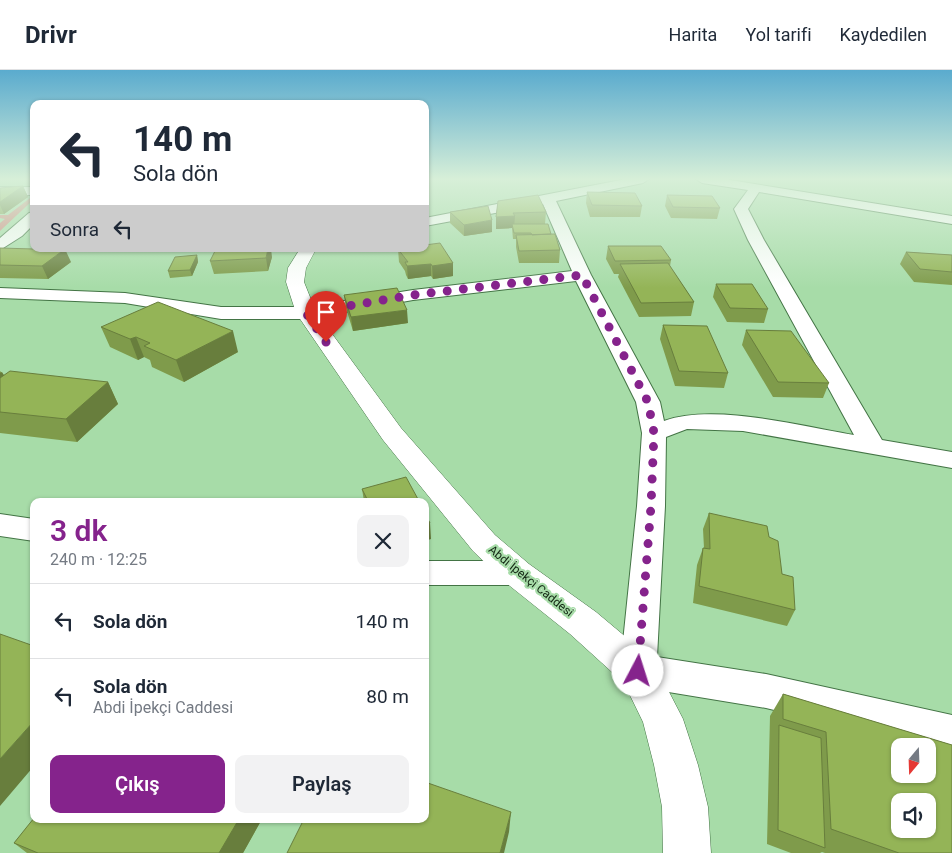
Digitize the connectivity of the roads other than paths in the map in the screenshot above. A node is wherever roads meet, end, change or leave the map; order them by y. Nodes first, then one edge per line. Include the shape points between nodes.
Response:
1 (461, 216) edge
2 (555, 216) edge
3 (744, 216) edge
4 (924, 216) edge
5 (30, 220) edge
6 (952, 220) edge
7 (429, 221) edge
8 (0, 245) edge
9 (306, 252) edge
10 (582, 275) junction
11 (0, 293) edge
12 (306, 313) junction
13 (654, 433) junction
14 (872, 445) junction
15 (952, 460) edge
16 (0, 525) edge
17 (30, 529) edge
18 (429, 573) edge
19 (517, 573) junction
20 (638, 671) junction
21 (952, 734) edge
22 (687, 853) edge

1 - 7 street
2 - 10 street
3 - 14 street
4 - 6 street
5 - 8 street
9 - 12 street, Abdi İpekçi Caddesi via 297,268 295,282
10 - 12 street via 413,295
10 - 13 street via 648,402
11 - 12 street via 125,298 221,312
12 - 19 street, Abdi İpekçi Caddesi via 392,434 484,543
13 - 14 street via 684,422 743,424
13 - 20 street
14 - 15 street
16 - 17 street
18 - 19 street
19 - 20 street, Abdi İpekçi Caddesi via 583,623
20 - 21 street via 766,691
20 - 22 street, Abdi İpekçi Caddesi via 663,719 676,765 684,807

